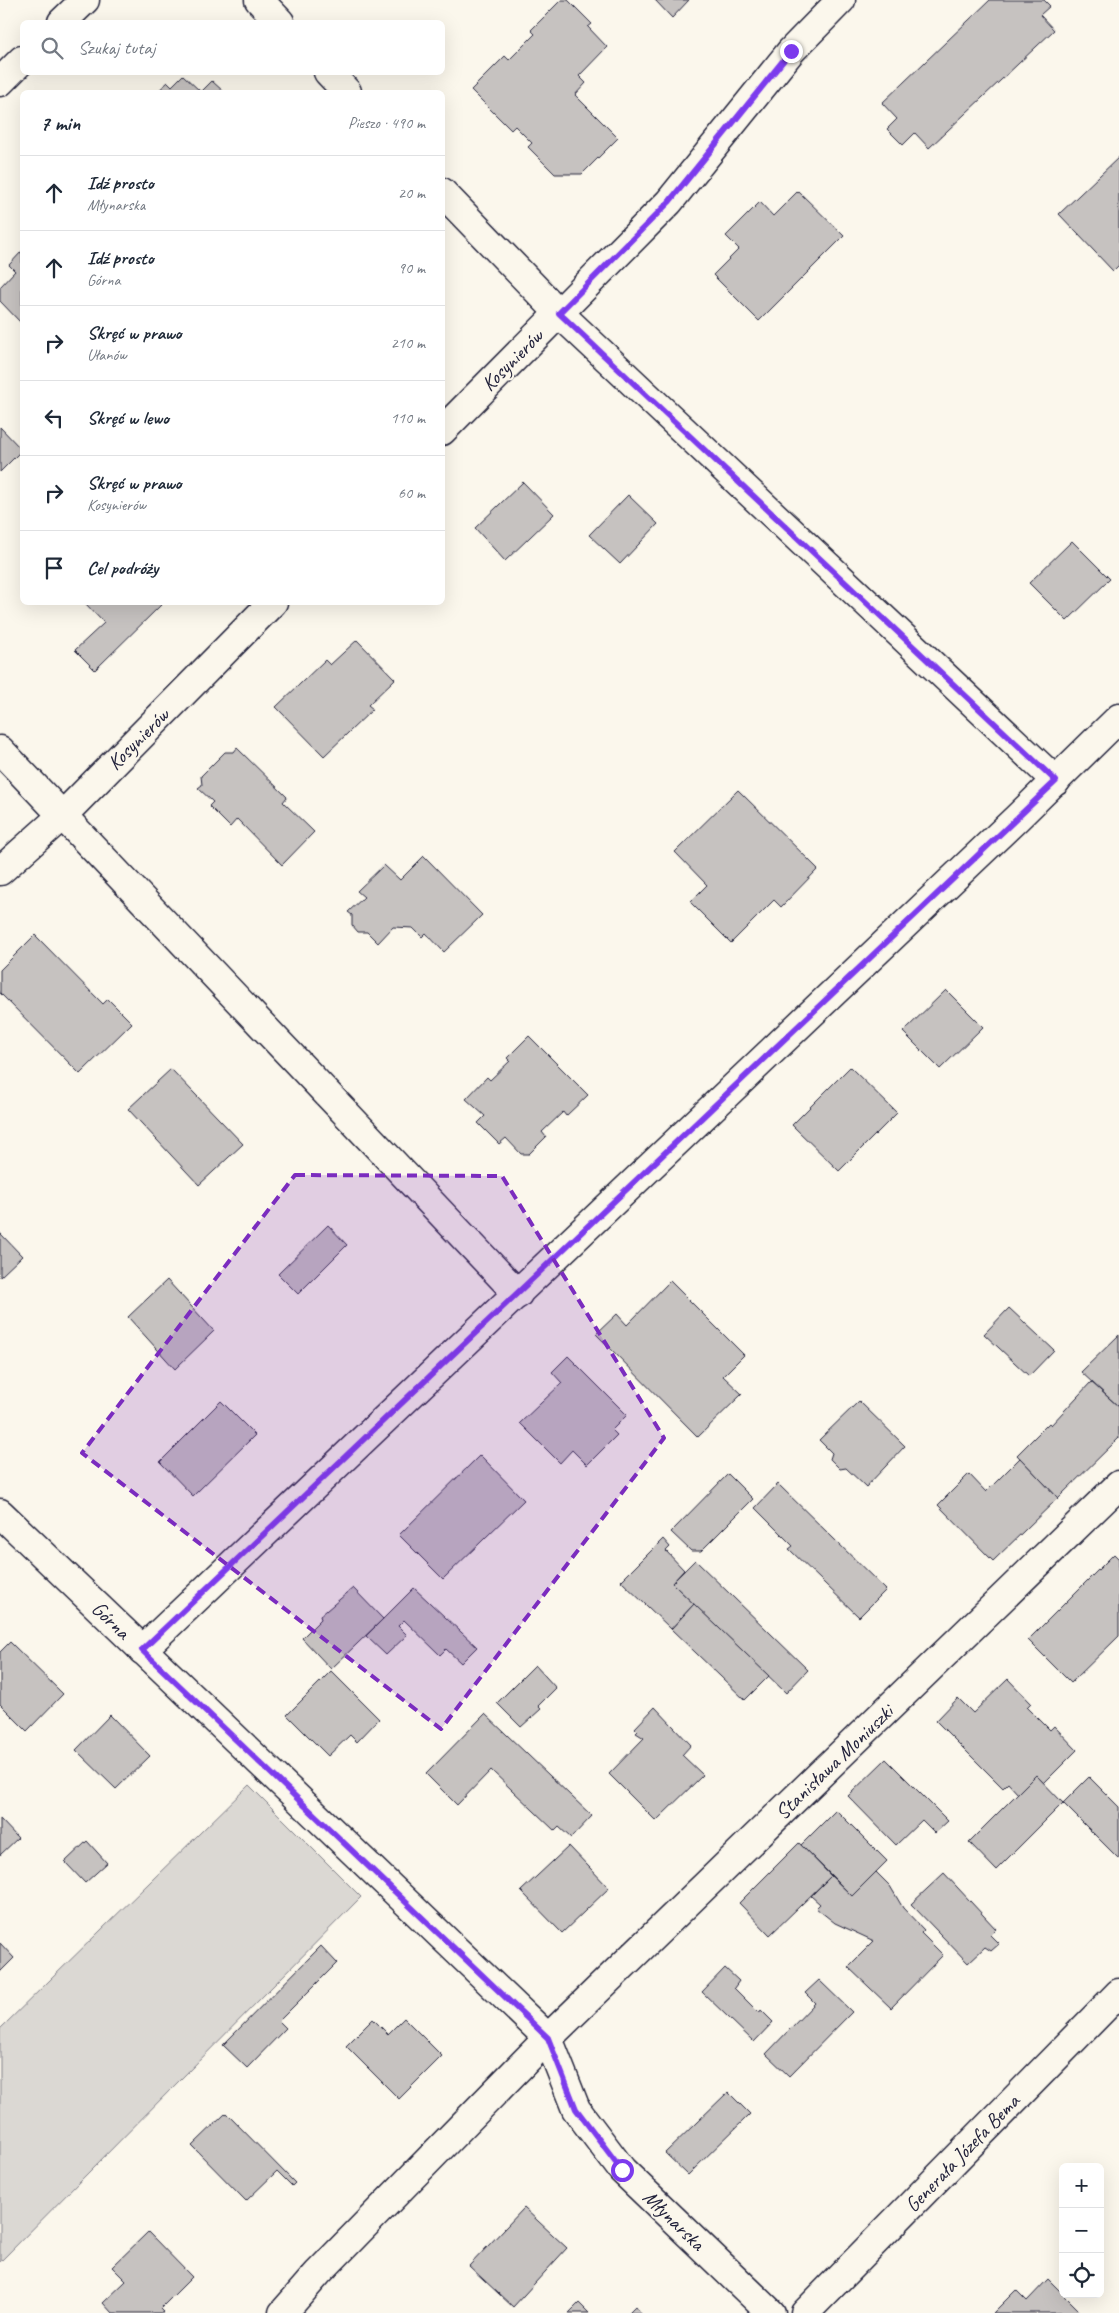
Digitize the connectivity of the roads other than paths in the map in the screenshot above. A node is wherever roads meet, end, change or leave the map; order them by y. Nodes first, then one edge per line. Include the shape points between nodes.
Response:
1 (85, 0) edge
2 (259, 0) edge
3 (841, 0) edge
4 (64, 20) edge
5 (278, 20) edge
6 (20, 62) edge
7 (331, 75) edge
8 (0, 82) edge
9 (345, 90) edge
10 (445, 195) edge
11 (559, 313) junction
12 (445, 428) edge
13 (270, 605) edge
14 (1119, 718) edge
15 (0, 750) edge
16 (1056, 781) junction
17 (63, 814) junction
18 (0, 871) edge
19 (518, 1294) junction
20 (1119, 1485) edge
21 (0, 1513) edge
22 (142, 1650) junction
23 (1119, 1994) edge
24 (548, 2038) junction
25 (283, 2313) edge
26 (771, 2313) edge
27 (805, 2313) edge

1 - 4 street
2 - 5 street
3 - 11 street, Kosynierów via 791,51 669,202
6 - 8 street
7 - 9 street
10 - 11 street
11 - 12 street, Kosynierów
11 - 16 street
13 - 17 street, Kosynierów
14 - 16 street
15 - 17 street
16 - 19 street
17 - 18 street, Kosynierów
17 - 19 street
19 - 22 street
20 - 24 street, Stanisława Moniuszki
21 - 22 street, Górna
22 - 24 street, Górna
23 - 27 street, Generała Józefa Bema
24 - 25 street, Stanisława Moniuszki
24 - 26 street, Młynarska via 576,2109 622,2170

